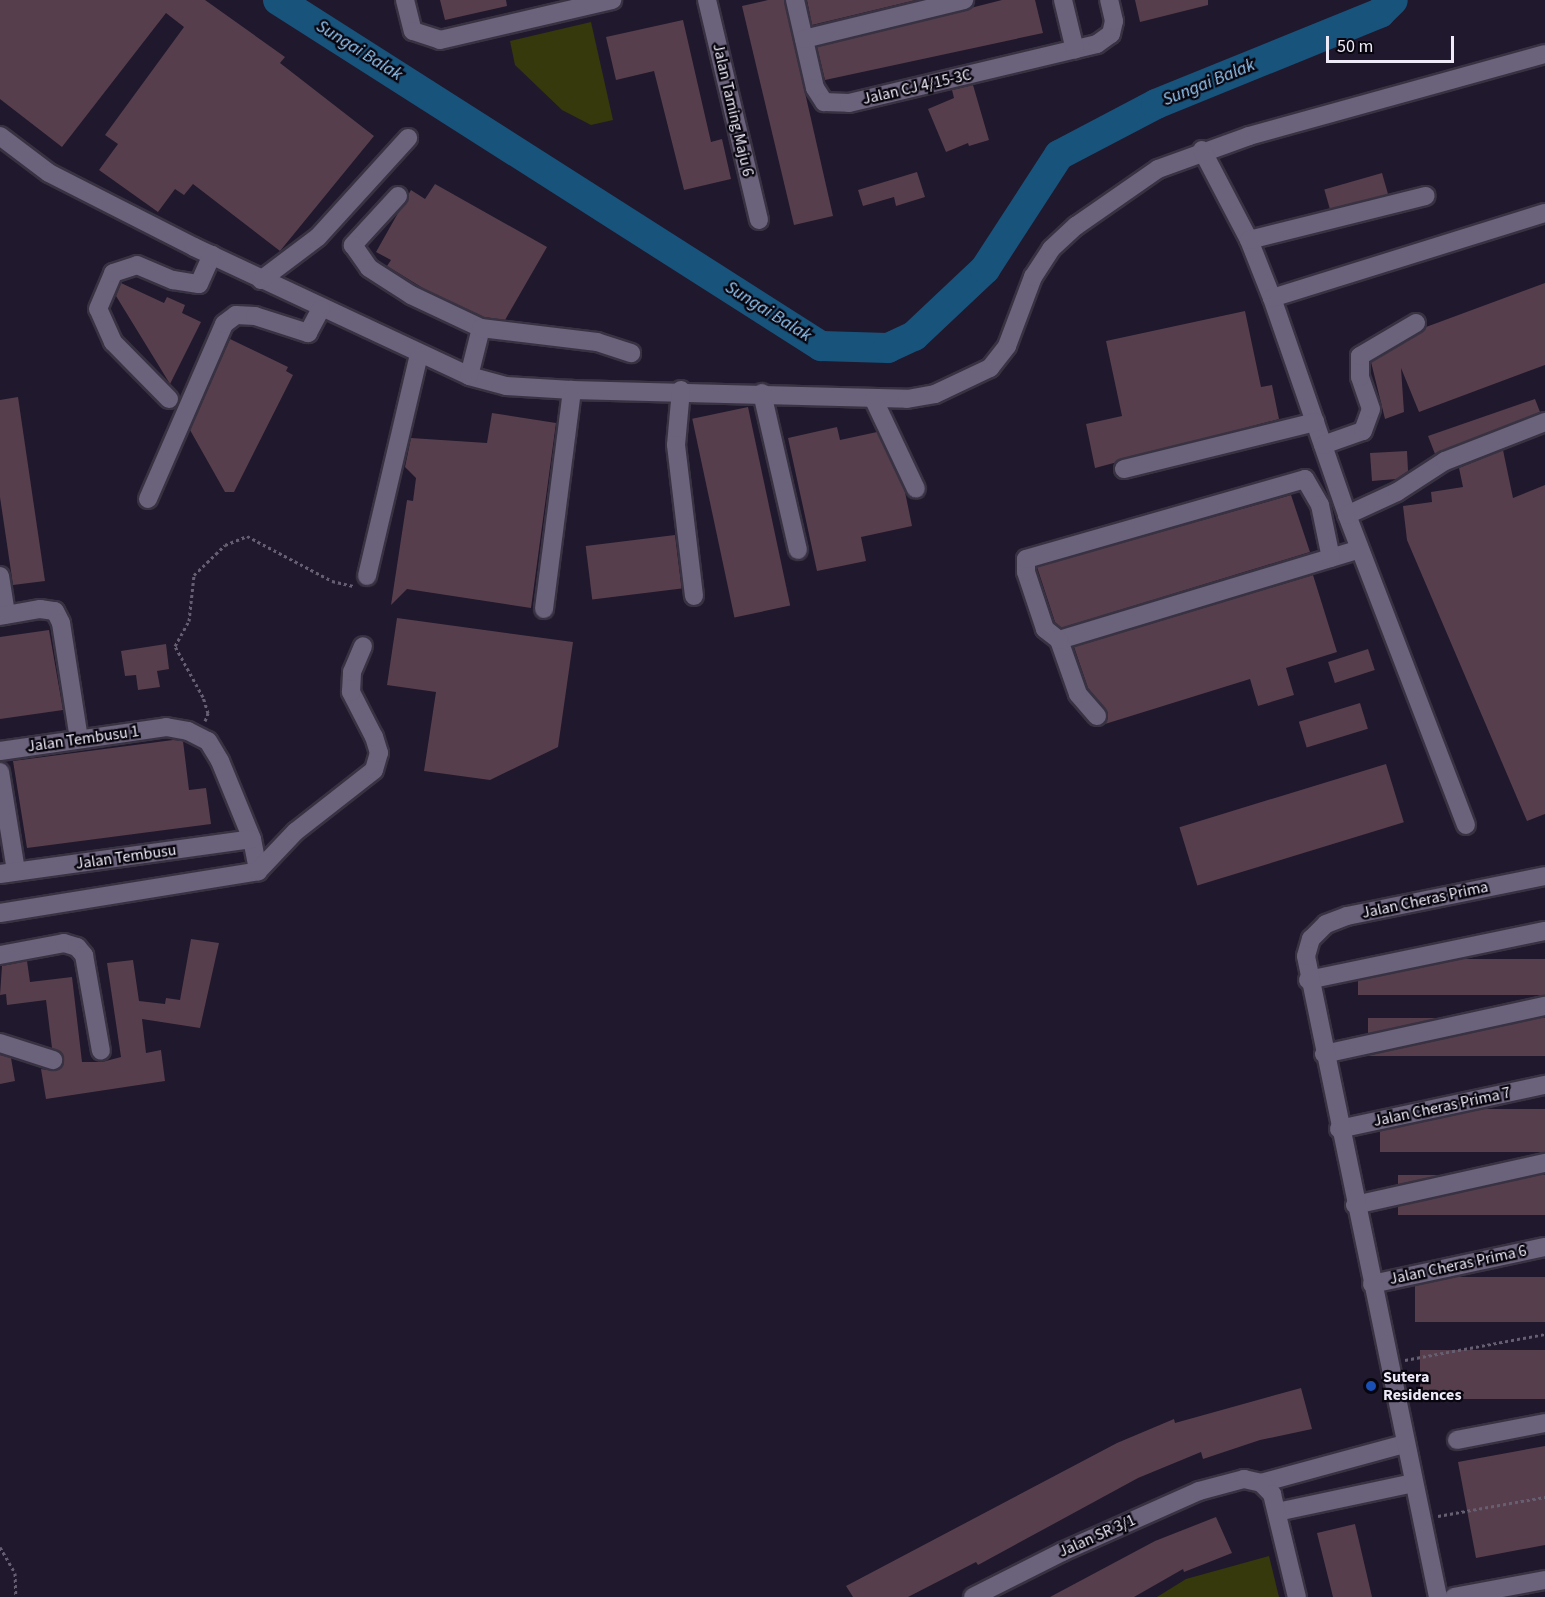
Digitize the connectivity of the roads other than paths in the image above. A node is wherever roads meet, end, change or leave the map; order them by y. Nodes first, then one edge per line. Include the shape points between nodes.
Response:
1 (405, 0) edge
2 (612, 0) edge
3 (707, 0) edge
4 (795, 0) edge
5 (964, 0) edge
6 (1064, 0) edge
7 (1109, 0) edge
8 (804, 39) junction
9 (1075, 50) junction
10 (1545, 54) edge
11 (0, 136) edge
12 (408, 138) dead end
13 (1202, 150) junction
14 (398, 196) dead end
15 (1426, 196) dead end
16 (1545, 213) edge
17 (759, 220) dead end
18 (1249, 240) junction
19 (212, 255) junction
20 (261, 280) junction
21 (1272, 298) junction
22 (321, 309) junction
23 (1416, 323) dead end
24 (481, 328) junction
25 (631, 353) dead end
26 (419, 355) junction
27 (469, 376) junction
28 (572, 390) junction
29 (681, 390) junction
30 (762, 393) junction
31 (169, 399) dead end
32 (874, 400) junction
33 (1315, 422) junction
34 (1545, 422) edge
35 (1323, 445) junction
36 (1124, 469) dead end
37 (916, 489) dead end
38 (148, 500) dead end
39 (1347, 515) junction
40 (1360, 549) junction
41 (798, 550) dead end
42 (1331, 558) junction
43 (0, 576) edge
44 (367, 576) road end
45 (694, 596) dead end
46 (544, 609) dead end
47 (3, 615) edge
48 (1059, 639) junction
49 (363, 646) dead end
50 (1097, 716) dead end
51 (79, 739) junction
52 (0, 750) edge
53 (0, 772) edge
54 (1466, 825) dead end
55 (252, 840) junction
56 (258, 871) junction
57 (8, 872) edge
58 (1545, 876) edge
59 (0, 913) edge
60 (1545, 931) edge
61 (0, 955) edge
62 (1308, 980) junction
63 (1545, 1006) edge
64 (0, 1043) edge
65 (101, 1051) dead end
66 (1324, 1054) junction
67 (53, 1060) dead end
68 (1545, 1085) edge
69 (1339, 1129) junction
70 (1545, 1163) edge
71 (1355, 1205) junction
72 (1545, 1246) edge
73 (1372, 1284) junction
74 (1545, 1424) edge
75 (1457, 1440) dead end
76 (1405, 1444) junction
77 (1261, 1483) junction
78 (1413, 1483) junction
79 (1277, 1512) junction
80 (1545, 1580) edge
81 (973, 1597) edge
82 (1297, 1597) edge
83 (1438, 1597) edge
84 (1454, 1597) edge

1 - 2 street via 413,31 440,40
3 - 17 street, Jalan Taming Maju 6
4 - 8 street, Jalan CJ 4/15-3C
5 - 8 street
6 - 9 street
7 - 9 street, Jalan CJ 4/15-3C via 1114,21 1111,34 1097,44
8 - 9 street, Jalan CJ 4/15-3C via 815,88 824,102 849,103
10 - 13 street
11 - 19 street via 49,173
12 - 20 street via 318,237
13 - 18 street
13 - 32 street via 1158,169 1127,189 1051,249 1033,277 1007,346 990,368 935,394
14 - 24 street via 353,245 369,268 411,294
15 - 18 street
16 - 21 street
18 - 21 street
19 - 20 street
19 - 31 street via 199,284 173,280 137,265 113,273 98,309 113,342 137,371
20 - 22 street
21 - 33 street
22 - 26 street
22 - 38 street via 308,333 255,316 236,315 224,324
23 - 35 street via 1360,356 1360,377 1371,409 1363,431
24 - 25 street via 597,342
24 - 27 street
26 - 27 street
26 - 44 street
27 - 28 street via 506,386
28 - 29 street
28 - 46 street
29 - 30 street
29 - 45 street via 676,455
30 - 32 street
30 - 41 street
32 - 37 street
33 - 35 street
33 - 36 street
34 - 39 street via 1445,461 1396,492
35 - 39 street
39 - 40 street
40 - 42 street
40 - 54 street
42 - 48 street
42 - 48 street via 1320,505 1305,479 1026,559 1026,572 1045,629
43 - 47 street
47 - 51 street via 55,611 61,623
48 - 50 street via 1078,694
49 - 56 street via 352,672 351,692 379,753 374,770 295,832
51 - 52 street, Jalan Tembusu 1
51 - 55 street, Jalan Tembusu 1 via 166,727 208,741
53 - 57 street
55 - 56 street
55 - 57 street, Jalan Tembusu
56 - 59 street
58 - 62 street, Jalan Cheras Prima via 1347,916 1326,924 1311,939 1306,956
60 - 62 street
61 - 65 street via 64,944 77,946 84,955
62 - 66 street
63 - 66 street
64 - 67 street
66 - 69 street
68 - 69 street, Jalan Cheras Prima 7
69 - 71 street
70 - 71 street
71 - 73 street
72 - 73 street, Jalan Cheras Prima 6
73 - 76 street
74 - 75 street
76 - 77 street
76 - 78 street
77 - 79 street via 1272,1494
77 - 81 street, Jalan SR 3/1 via 1244,1479 1224,1482 1062,1552
78 - 79 street
78 - 83 street
79 - 82 street
80 - 84 street

